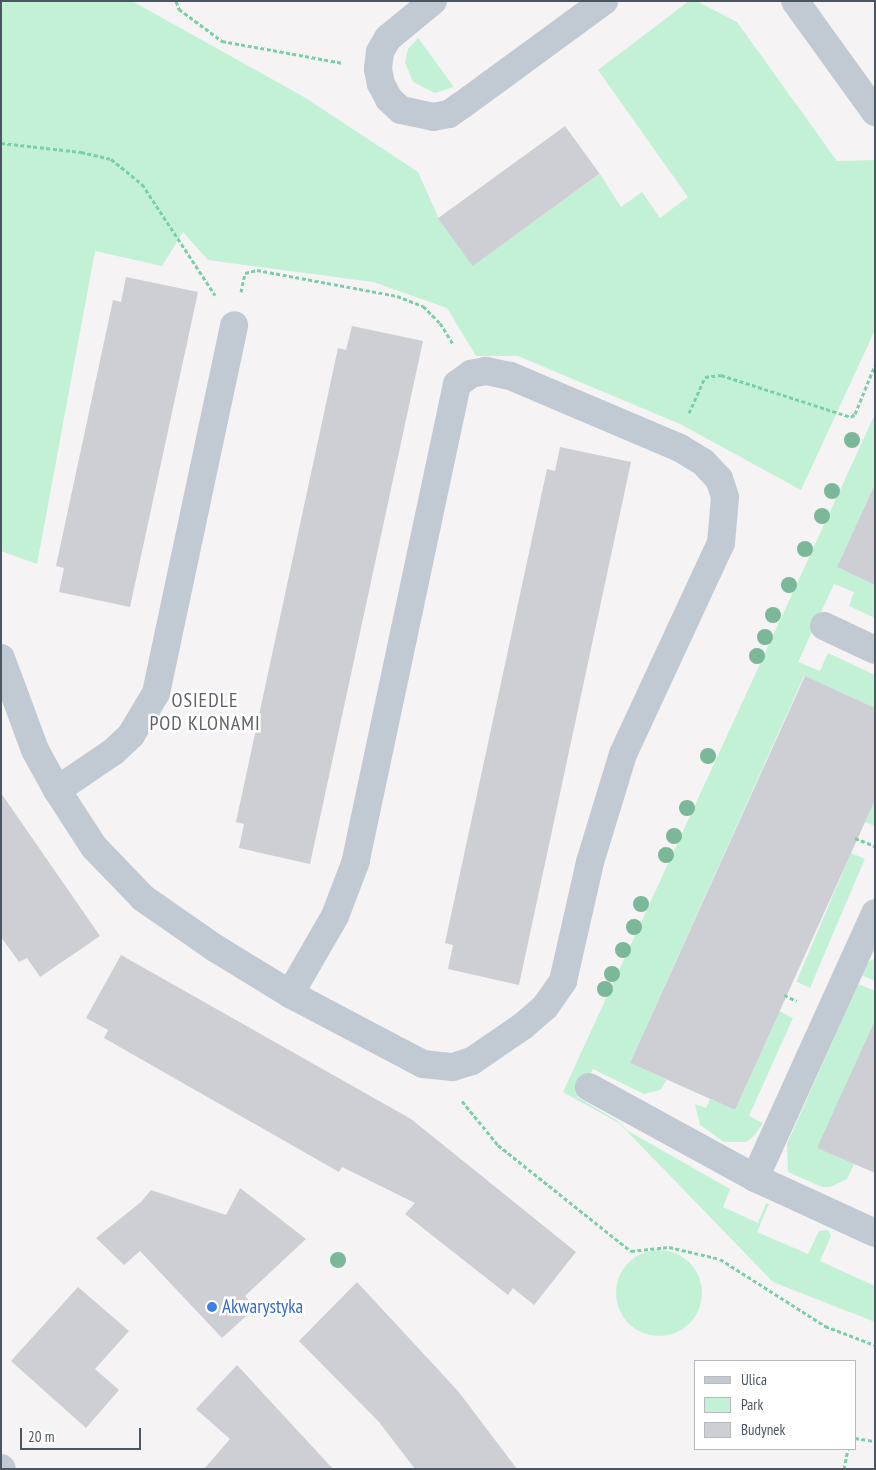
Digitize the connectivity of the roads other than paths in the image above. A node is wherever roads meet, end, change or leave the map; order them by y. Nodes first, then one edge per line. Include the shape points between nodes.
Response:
1 (433, 1) edge
2 (604, 1) edge
3 (795, 1) edge
4 (875, 112) edge
5 (234, 325) road end
6 (824, 626) dead end
7 (875, 650) edge
8 (1, 658) edge
9 (57, 790) junction
10 (872, 928) edge
11 (290, 994) junction
12 (589, 1087) dead end
13 (755, 1178) junction
14 (875, 1233) edge

1 - 2 street via 388,38 380,52 378,69 389,99 401,110 433,117 449,114
3 - 4 street
5 - 9 street via 156,693 131,735 113,752
6 - 7 street
8 - 9 street via 31,742
9 - 11 street via 94,847 143,898 214,948
10 - 13 street
11 - 11 street via 335,916 356,861 457,384 471,374 486,371 510,376 680,448 703,462 719,479 725,497 722,543 618,771 590,862 563,980 545,1007 472,1061 453,1067 435,1067 408,1057
12 - 13 street
13 - 14 street

